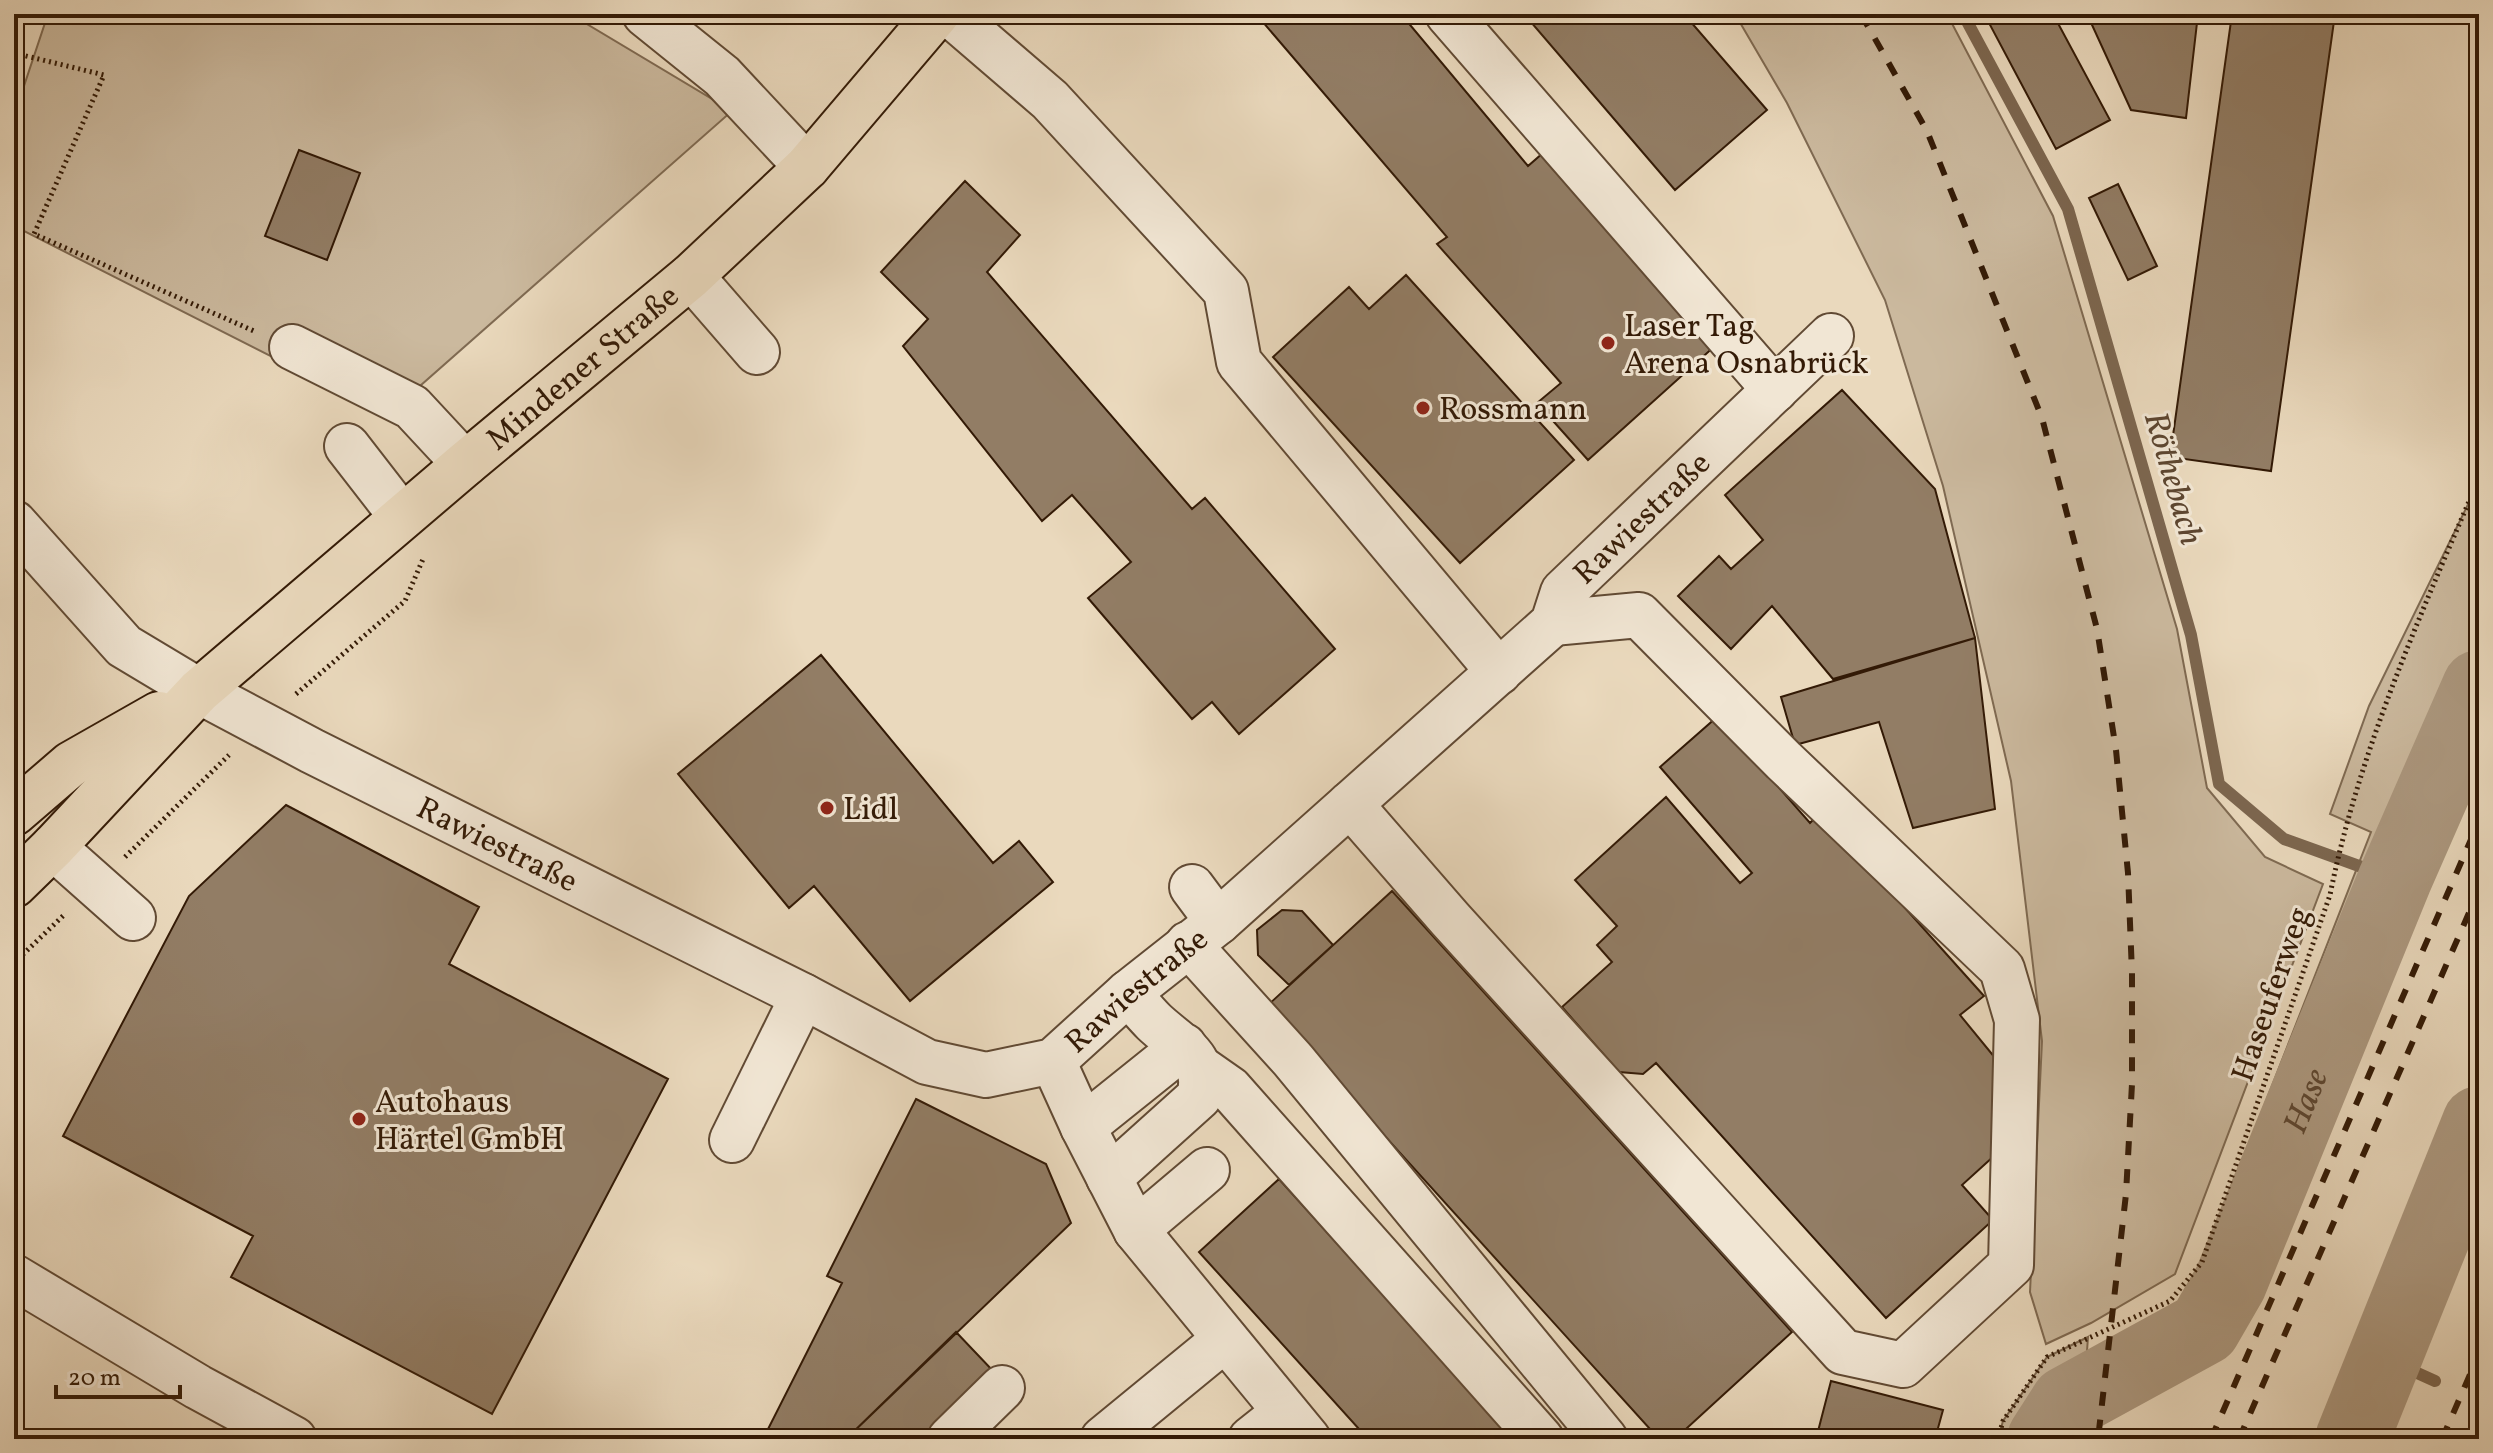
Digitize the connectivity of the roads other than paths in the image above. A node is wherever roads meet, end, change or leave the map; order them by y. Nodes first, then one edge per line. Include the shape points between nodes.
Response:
1 (645, 14) edge
2 (937, 14) edge
3 (950, 14) edge
4 (1448, 14) edge
5 (807, 167) junction
6 (691, 276) junction
7 (1831, 336) dead end
8 (292, 347) road end
9 (757, 352) dead end
10 (1775, 390) junction
11 (347, 446) dead end
12 (465, 464) junction
13 (402, 517) junction
14 (14, 523) edge
15 (1553, 623) junction
16 (1499, 672) junction
17 (199, 691) junction
18 (1350, 804) junction
19 (14, 813) edge
20 (53, 847) junction
21 (14, 885) edge
22 (1192, 887) dead end
23 (133, 918) dead end
24 (1203, 933) junction
25 (1128, 993) junction
26 (803, 996) junction
27 (1192, 1057) junction
28 (1053, 1061) junction
29 (1083, 1127) junction
30 (732, 1140) dead end
31 (1207, 1170) dead end
32 (1109, 1178) junction
33 (1136, 1230) junction
34 (14, 1277) edge
35 (1225, 1339) junction
36 (1002, 1388) dead end
37 (1296, 1425) edge
38 (294, 1439) edge
39 (950, 1439) edge
40 (1103, 1439) edge
41 (1251, 1439) edge
42 (1541, 1439) edge
43 (1605, 1439) edge

1 - 5 street via 722,76
2 - 5 main road, Mindener Straße
3 - 16 street via 1050,100 1226,291 1239,362
4 - 10 street
5 - 6 main road, Mindener Straße
6 - 9 street
6 - 12 main road, Mindener Straße
7 - 10 street, Rawiestraße
8 - 12 street via 412,407
10 - 15 street, Rawiestraße via 1563,592
11 - 13 street
12 - 13 main road, Mindener Straße
13 - 17 main road, Mindener Straße
14 - 17 street, Rawiestraße via 124,646
15 - 16 street, Rawiestraße
15 - 18 street via 1639,615 2002,969 2017,1020 2011,1265 1903,1365 1843,1352
16 - 18 street, Rawiestraße
17 - 19 main road, Mindener Straße via 71,764
17 - 20 main road, Mindener Straße
17 - 26 street, Rawiestraße
18 - 24 street, Rawiestraße
20 - 21 main road, Mindener Straße
20 - 23 street
22 - 24 street
24 - 25 street, Rawiestraße
24 - 43 street via 1293,1060
25 - 27 street
25 - 28 street, Rawiestraße
26 - 28 street, Rawiestraße via 927,1062 986,1075
26 - 30 street
27 - 29 street
27 - 32 street via 1203,1081 1199,1097
27 - 42 street via 1230,1089
28 - 29 street
29 - 32 street
31 - 33 street
32 - 33 street
33 - 35 street
34 - 38 street
35 - 37 street
35 - 40 street
36 - 39 street
37 - 41 street

